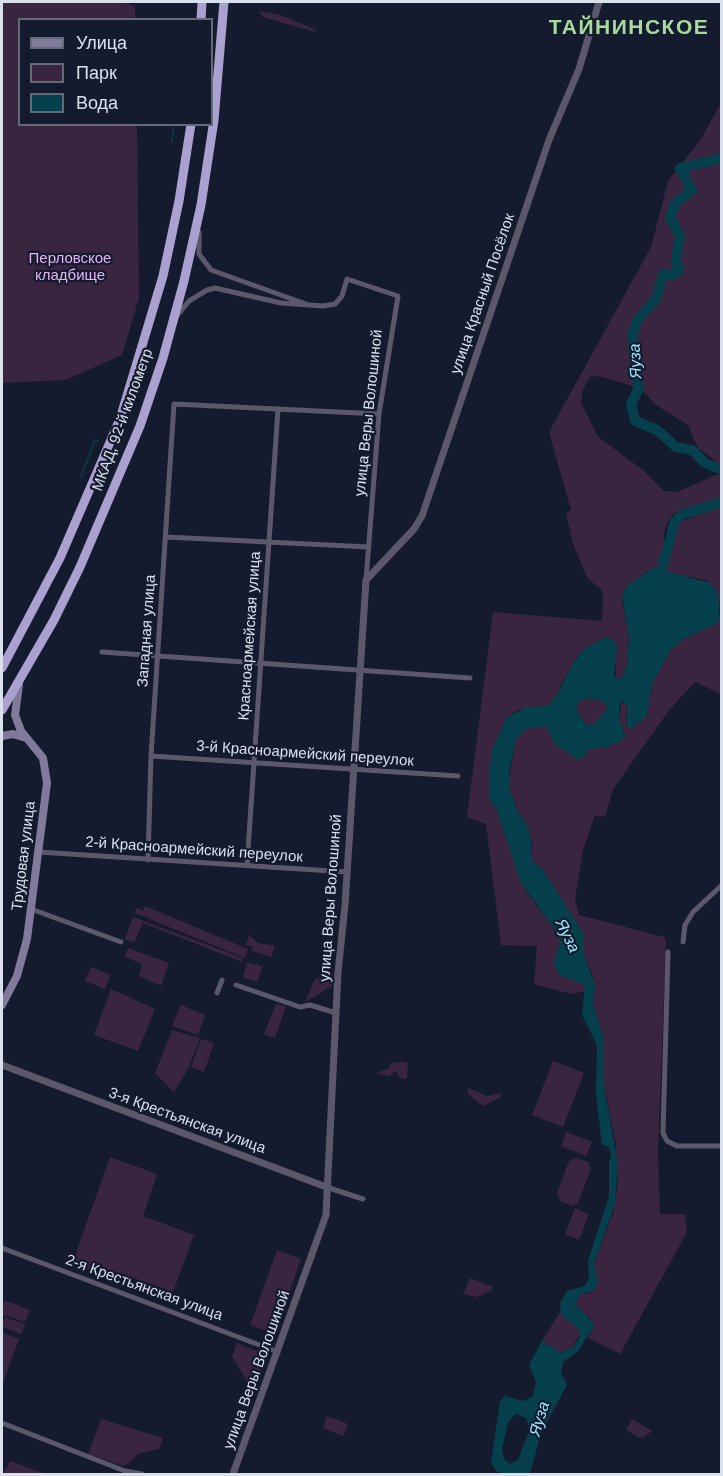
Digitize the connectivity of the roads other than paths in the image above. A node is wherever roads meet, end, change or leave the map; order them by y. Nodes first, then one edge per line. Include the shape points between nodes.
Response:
1 (202, 2) edge
2 (224, 2) edge
3 (599, 2) edge
4 (201, 18) edge
5 (191, 126) edge
6 (201, 206) junction
7 (310, 306) junction
8 (173, 320) junction
9 (278, 409) junction
10 (380, 414) junction
11 (166, 537) junction
12 (268, 542) junction
13 (369, 547) junction
14 (366, 580) junction
15 (102, 652) dead end
16 (157, 655) junction
17 (260, 663) junction
18 (2, 668) edge
19 (361, 670) junction
20 (23, 675) junction
21 (470, 678) dead end
22 (2, 710) edge
23 (2, 736) edge
24 (31, 742) junction
25 (151, 756) junction
26 (254, 762) junction
27 (353, 770) junction
28 (458, 776) dead end
29 (39, 852) junction
30 (148, 860) junction
31 (247, 865) junction
32 (347, 872) junction
33 (722, 885) edge
34 (32, 909) junction
35 (122, 942) dead end
36 (683, 942) dead end
37 (668, 952) dead end
38 (222, 980) dead end
39 (236, 985) dead end
40 (217, 993) dead end
41 (2, 1005) edge
42 (336, 1013) junction
43 (2, 1065) edge
44 (722, 1146) edge
45 (328, 1188) junction
46 (363, 1199) dead end
47 (2, 1248) edge
48 (278, 1352) junction
49 (2, 1423) edge
50 (142, 1474) edge
51 (233, 1474) edge

1 - 4 highway
2 - 6 highway, МКАД, 92-й километр via 214,120
3 - 14 street, улица Красный Посёлок via 422,516
5 - 18 highway, МКАД, 92-й километр via 163,276 120,419 60,558
6 - 7 street via 198,242 204,264 220,275 285,294
6 - 8 highway, МКАД, 92-й километр
7 - 8 street via 215,288 189,301
7 - 10 street, улица Веры Волошиной via 335,304 347,279 398,296
8 - 20 highway, МКАД, 92-й километр via 140,426 113,495
9 - 10 street
9 - 11 street, Западная улица via 174,404
9 - 12 street, Красноармейская улица
10 - 13 street, улица Веры Волошиной
11 - 12 street
11 - 16 street, Западная улица
12 - 13 street
12 - 17 street, Красноармейская улица
13 - 14 street, улица Веры Волошиной
14 - 19 street, улица Веры Волошиной
15 - 16 street
16 - 17 street
16 - 25 street, Западная улица
17 - 19 street
17 - 26 street, Красноармейская улица
19 - 21 street
19 - 27 street, улица Веры Волошиной
20 - 22 highway, МКАД, 92-й километр
20 - 24 main road, Трудовая улица via 15,699 15,716
23 - 24 main road via 20,735
24 - 29 main road, Трудовая улица via 43,758 46,773
25 - 26 street, 3-й Красноармейский переулок
25 - 30 street, Западная улица
26 - 27 street, 3-й Красноармейский переулок
26 - 31 street, Красноармейская улица
27 - 28 street, 3-й Красноармейский переулок
27 - 32 street, улица Веры Волошиной
29 - 30 street, 2-й Красноармейский переулок
29 - 34 main road, Трудовая улица
30 - 31 street, 2-й Красноармейский переулок
31 - 32 street, 2-й Красноармейский переулок
32 - 42 street, улица Веры Волошиной
33 - 36 street via 693,912 685,926
34 - 35 street
34 - 41 main road, Трудовая улица via 21,964
37 - 44 street via 662,1129 674,1145
38 - 40 street
39 - 42 street via 300,1007 310,1005
42 - 45 street, улица Веры Волошиной
43 - 45 street, 3-я Крестьянская улица
45 - 46 street, 3-я Крестьянская улица
45 - 48 street, улица Веры Волошиной via 324,1225
47 - 48 street, 2-я Крестьянская улица
48 - 51 street, улица Веры Волошиной
49 - 50 street

